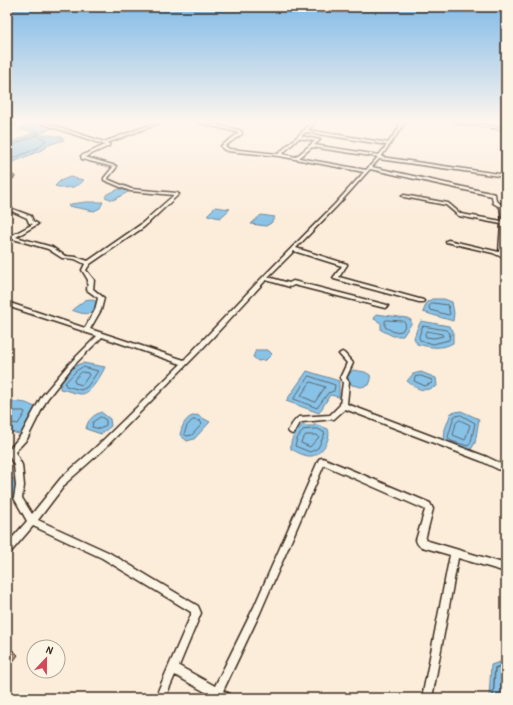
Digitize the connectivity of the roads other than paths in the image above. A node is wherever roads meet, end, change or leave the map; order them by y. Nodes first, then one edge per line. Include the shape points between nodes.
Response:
1 (83, 156) edge
2 (284, 156) edge
3 (300, 156) edge
4 (372, 156) edge
5 (379, 157) junction
6 (297, 158) junction
7 (368, 170) junction
8 (7, 176) edge
9 (506, 176) edge
10 (7, 180) edge
11 (404, 196) dead end
12 (7, 208) edge
13 (503, 223) junction
14 (12, 237) junction
15 (7, 240) edge
16 (448, 241) dead end
17 (293, 249) junction
18 (501, 255) junction
19 (506, 258) edge
20 (88, 263) junction
21 (265, 278) junction
22 (421, 301) dead end
23 (7, 304) edge
24 (385, 306) dead end
25 (86, 331) junction
26 (100, 336) junction
27 (342, 354) dead end
28 (185, 363) junction
29 (343, 406) junction
30 (292, 431) dead end
31 (506, 470) edge
32 (32, 521) junction
33 (7, 550) edge
34 (455, 553) junction
35 (506, 568) edge
36 (173, 668) junction
37 (222, 695) edge
38 (160, 698) edge
39 (427, 698) edge

1 - 20 street via 83,158 115,167 105,179 130,190 177,194 142,226
2 - 6 street
3 - 6 street
4 - 5 street
5 - 7 street
5 - 9 street
6 - 7 street
7 - 13 street via 494,194 494,202 503,209
7 - 17 street
8 - 10 street via 12,177
11 - 13 street via 447,204 460,215
12 - 14 street via 30,217 31,222 36,224
13 - 18 street
14 - 15 street
14 - 20 street via 50,248 64,257
16 - 18 street
17 - 21 street
17 - 22 street via 345,265 336,278
18 - 19 street
20 - 25 street via 84,270 91,280 90,290 101,298 98,310
21 - 24 street
21 - 28 street
23 - 25 street
25 - 26 street
26 - 28 street
26 - 32 street via 44,398 24,437 11,452 18,465 18,498
27 - 29 street via 350,363 343,378 346,382
28 - 32 street via 99,449 64,480
29 - 30 street via 332,417 301,419
29 - 31 street via 484,459
32 - 33 street
32 - 36 street via 104,555 195,609 195,616
34 - 35 street
34 - 37 street via 422,543 420,540 429,509 427,506 322,461
34 - 39 street
36 - 37 street
36 - 38 street

